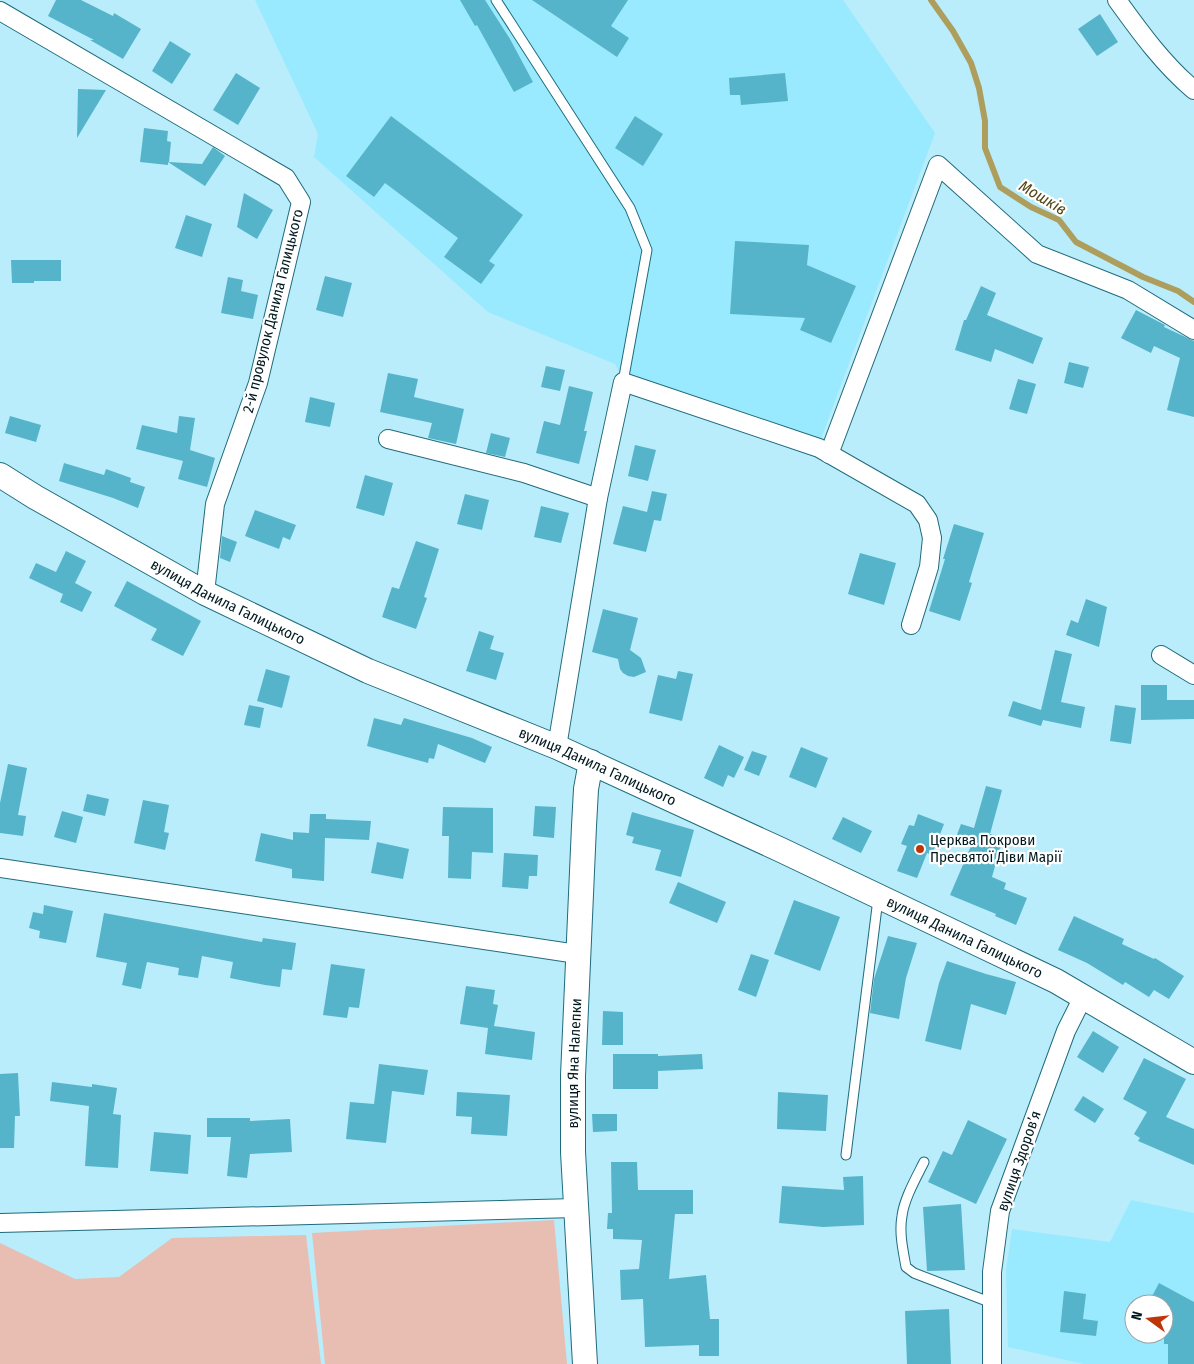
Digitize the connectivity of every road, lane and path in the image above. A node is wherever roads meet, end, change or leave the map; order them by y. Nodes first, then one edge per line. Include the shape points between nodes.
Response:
1 (496, 0) edge
2 (1117, 0) edge
3 (0, 11) edge
4 (1194, 90) edge
5 (1194, 330) edge
6 (623, 382) junction
7 (388, 439) dead end
8 (829, 454) junction
9 (0, 475) edge
10 (598, 498) junction
11 (205, 593) junction
12 (912, 625) dead end
13 (1161, 655) dead end
14 (1194, 675) edge
15 (557, 747) junction
16 (591, 762) junction
17 (0, 868) edge
18 (879, 896) junction
19 (577, 954) junction
20 (1082, 997) junction
21 (1194, 1062) edge
22 (846, 1155) dead end
23 (924, 1162) dead end
24 (576, 1208) junction
25 (0, 1223) edge
26 (992, 1302) junction
27 (585, 1364) edge
28 (992, 1364) edge

1 - 6 lane via 630,208 647,250
2 - 4 street via 1172,70
3 - 11 street, 2-й провулок Данила Галицького via 286,178 301,202 258,383 215,504
5 - 8 street via 1128,290 1037,254 938,165
6 - 8 street
6 - 10 street
7 - 10 street via 524,473
8 - 12 street via 917,504 928,520 932,538 929,567
9 - 11 street, вулиця Данила Галицького
10 - 15 street
11 - 15 street, вулиця Данила Галицького via 368,671
13 - 14 street
15 - 16 street, вулиця Данила Галицького
16 - 18 street, вулиця Данила Галицького
16 - 19 street, вулиця Яна Налепки via 586,789
17 - 19 street
18 - 20 street, вулиця Данила Галицького via 1056,981
18 - 22 lane
19 - 24 street, вулиця Яна Налепки via 573,1076
20 - 21 street, вулиця Данила Галицького
20 - 26 street, вулиця Здоровʼя via 1066,1031 1000,1212 992,1272
23 - 26 lane via 902,1216 901,1243 906,1267 914,1273
24 - 25 street
24 - 27 street, вулиця Яна Налепки
26 - 28 street, вулиця Здоровʼя

